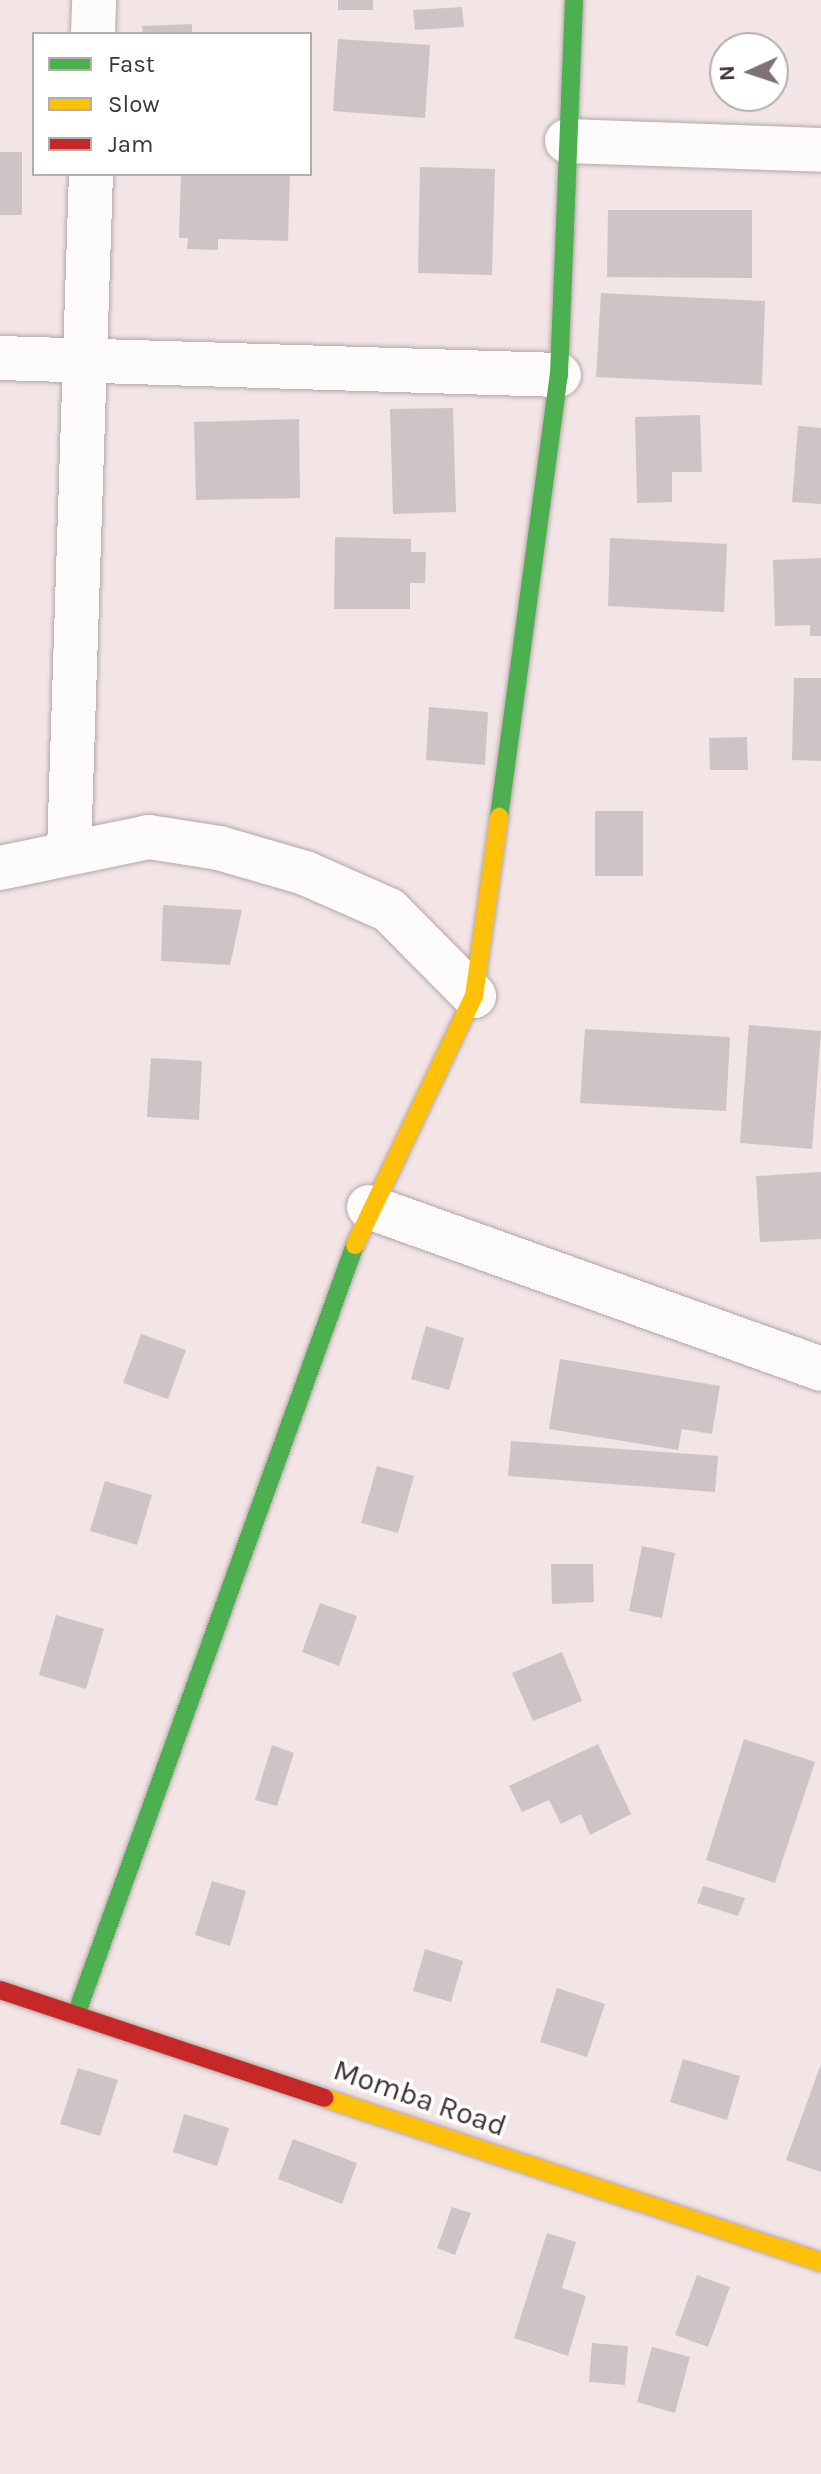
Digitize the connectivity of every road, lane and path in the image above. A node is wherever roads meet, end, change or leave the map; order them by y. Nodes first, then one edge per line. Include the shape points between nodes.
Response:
1 (94, 0) edge
2 (574, 0) edge
3 (93, 32) edge
4 (567, 141) junction
5 (821, 150) edge
6 (91, 176) edge
7 (0, 358) edge
8 (87, 362) junction
9 (559, 375) junction
10 (69, 850) junction
11 (0, 868) edge
12 (474, 996) junction
13 (369, 1207) junction
14 (821, 1369) edge
15 (0, 1990) edge
16 (77, 2012) junction
17 (821, 2262) edge

1 - 3 street
2 - 4 street
4 - 5 street
4 - 9 street
6 - 8 street
7 - 8 street
8 - 9 street
8 - 10 street
9 - 12 street
10 - 11 street
10 - 12 street via 149,837 305,873 389,910
12 - 13 street
13 - 14 street
13 - 16 street
15 - 16 street, Momba Road
16 - 17 street, Momba Road

